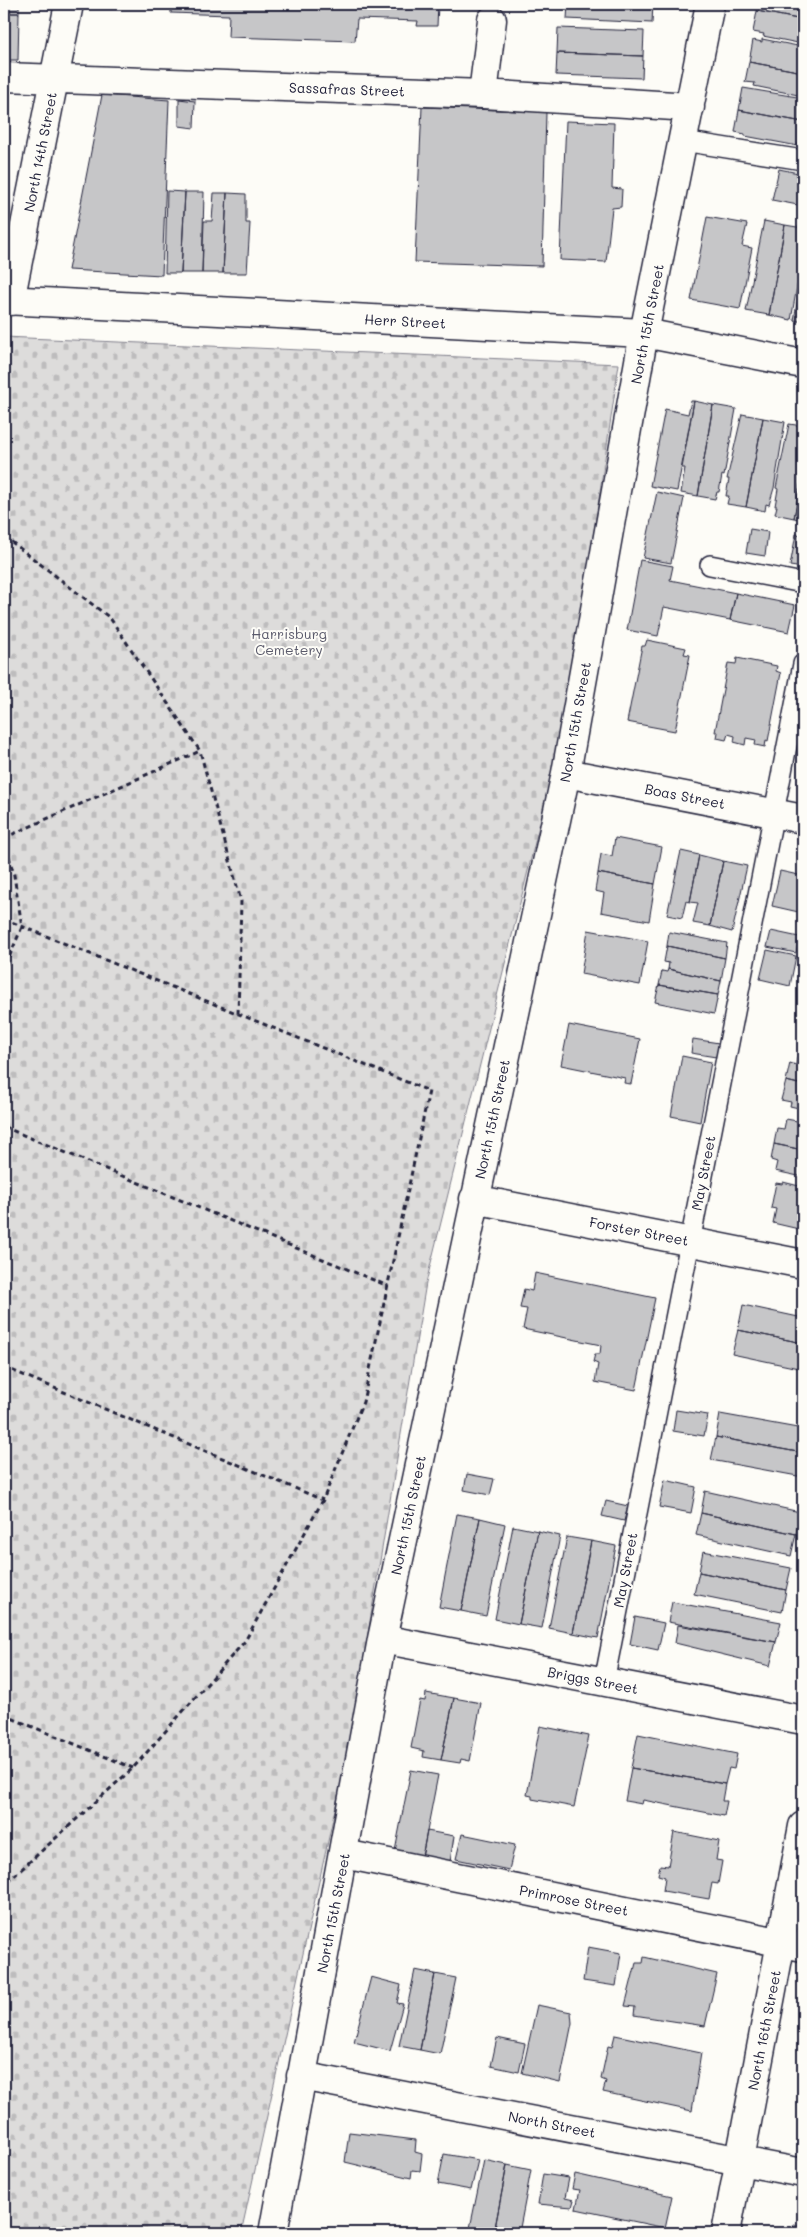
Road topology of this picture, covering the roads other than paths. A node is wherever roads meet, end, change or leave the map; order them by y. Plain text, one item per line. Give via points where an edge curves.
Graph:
1 (69, 4) edge
2 (710, 4) edge
3 (492, 20) dead end
4 (4, 77) edge
5 (54, 78) junction
6 (483, 94) junction
7 (690, 107) junction
8 (683, 141) junction
9 (803, 160) edge
10 (7, 300) edge
11 (644, 333) junction
12 (803, 364) edge
13 (710, 565) dead end
14 (803, 583) edge
15 (803, 664) edge
16 (566, 773) junction
17 (774, 813) junction
18 (803, 819) edge
19 (474, 1199) junction
20 (690, 1242) junction
21 (803, 1264) edge
22 (382, 1639) junction
23 (604, 1682) junction
24 (803, 1720) edge
25 (803, 1826) edge
26 (344, 1854) junction
27 (792, 1944) edge
28 (302, 2076) junction
29 (739, 2161) junction
30 (803, 2173) edge
31 (273, 2233) edge
32 (726, 2233) edge

1 - 5 street, North 14th Street
2 - 7 street, North 15th Street
3 - 6 street
4 - 5 street, Sassafras Street
5 - 6 street, Sassafras Street
5 - 10 street, North 14th Street
6 - 7 street, Sassafras Street
7 - 8 street, North 15th Street
8 - 9 lane
8 - 11 street, North 15th Street
10 - 11 street, Herr Street
11 - 12 street, Herr Street
11 - 16 street, North 15th Street
13 - 14 lane
15 - 17 lane, May Street
16 - 17 street, Boas Street
16 - 19 street, North 15th Street
17 - 18 street, Boas Street
17 - 20 lane, May Street
19 - 20 street, Forster Street
19 - 22 street, North 15th Street
20 - 21 street, Forster Street
20 - 23 lane, May Street
22 - 23 street, Briggs Street
22 - 26 street, North 15th Street
23 - 24 street, Briggs Street
25 - 27 street, North 16th Street
26 - 27 street, Primrose Street
26 - 28 street, North 15th Street
27 - 29 street, North 16th Street
28 - 29 street, North Street
28 - 31 street, North 15th Street
29 - 30 street, North Street
29 - 32 street, North 16th Street

